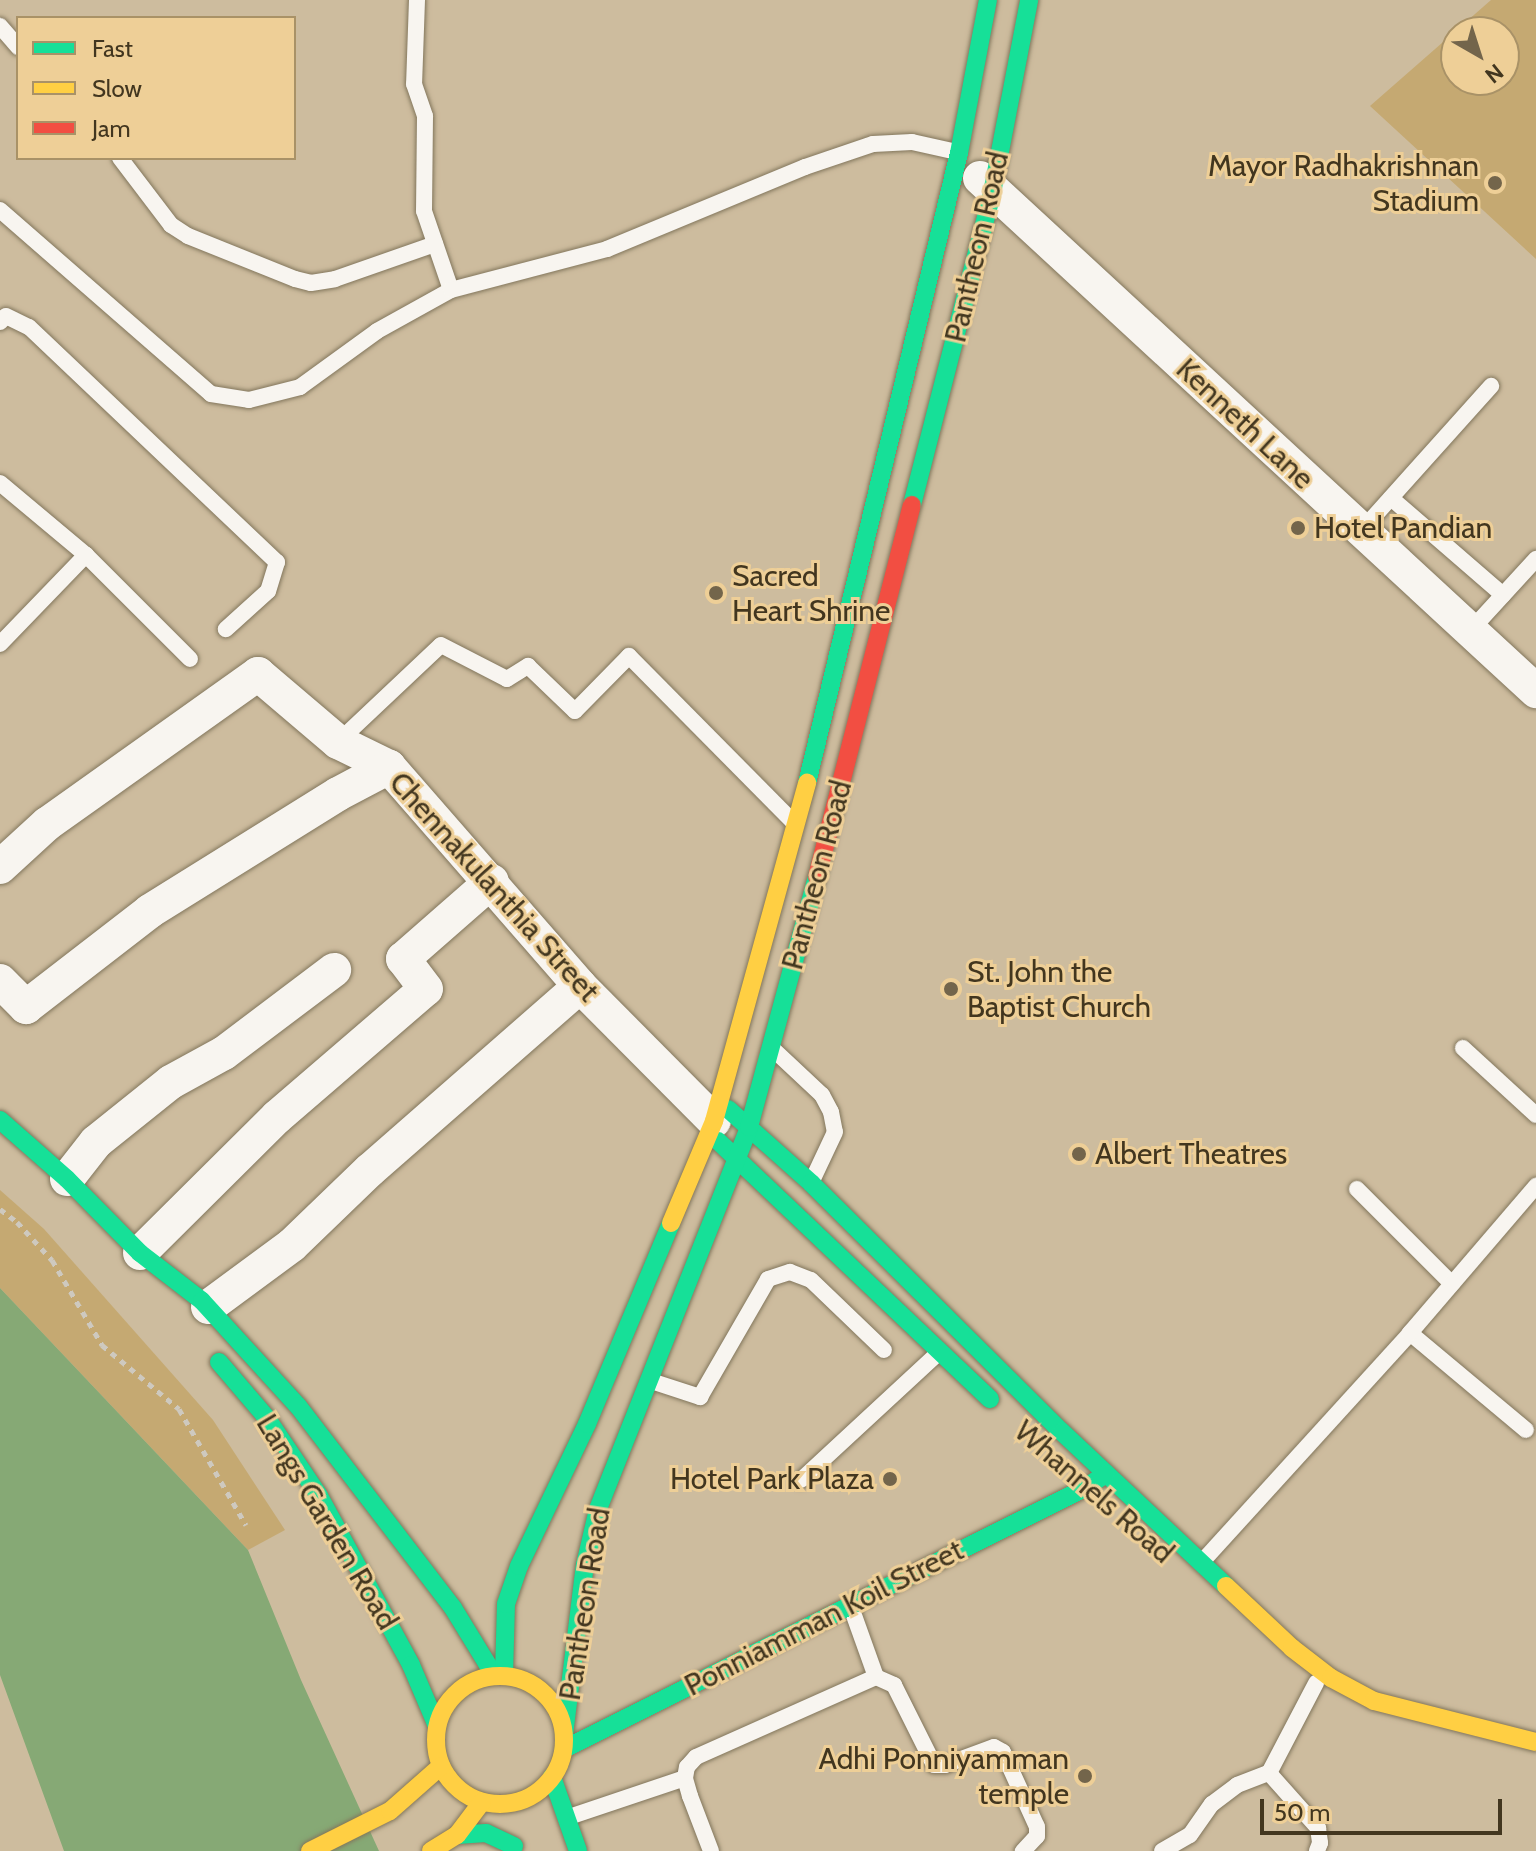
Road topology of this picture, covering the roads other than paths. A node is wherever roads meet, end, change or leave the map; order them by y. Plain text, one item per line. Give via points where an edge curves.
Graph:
1 (417, 0) edge
2 (988, 0) edge
3 (1029, 0) edge
4 (0, 26) edge
5 (16, 45) edge
6 (959, 153) junction
7 (121, 160) edge
8 (992, 193) junction
9 (0, 210) edge
10 (435, 244) junction
11 (451, 290) junction
12 (0, 322) edge
13 (1491, 386) dead end
14 (0, 483) edge
15 (1391, 498) junction
16 (1361, 531) junction
17 (86, 555) junction
18 (1536, 559) edge
19 (1503, 595) junction
20 (226, 629) dead end
21 (1470, 631) junction
22 (0, 644) edge
23 (190, 659) dead end
24 (1536, 691) edge
25 (338, 742) junction
26 (389, 767) junction
27 (797, 826) junction
28 (0, 867) edge
29 (492, 881) junction
30 (334, 970) dead end
31 (0, 981) edge
32 (580, 986) junction
33 (770, 1047) junction
34 (1463, 1048) dead end
35 (1536, 1115) edge
36 (714, 1119) junction
37 (0, 1120) edge
38 (749, 1127) junction
39 (736, 1158) junction
40 (67, 1179) junction
41 (811, 1183) junction
42 (1536, 1186) edge
43 (1357, 1189) dead end
44 (140, 1253) junction
45 (1452, 1284) junction
46 (173, 1302) dead end
47 (208, 1307) junction
48 (1410, 1333) junction
49 (208, 1349) dead end
50 (884, 1350) dead end
51 (940, 1351) junction
52 (649, 1380) junction
53 (1005, 1415) dead end
54 (611, 1420) junction
55 (1526, 1430) dead end
56 (1106, 1474) junction
57 (801, 1480) dead end
58 (1155, 1546) dead end
59 (1200, 1564) junction
60 (517, 1571) junction
61 (487, 1582) dead end
62 (436, 1585) junction
63 (466, 1585) dead end
64 (850, 1604) junction
65 (499, 1675) junction
66 (876, 1677) junction
67 (1316, 1683) junction
68 (437, 1726) junction
69 (564, 1742) junction
70 (1536, 1742) edge
71 (1536, 1756) edge
72 (441, 1766) junction
73 (1269, 1773) junction
74 (552, 1777) junction
75 (685, 1778) junction
76 (486, 1803) junction
77 (565, 1819) junction
78 (457, 1835) junction
79 (515, 1849) edge
80 (310, 1851) edge
81 (431, 1851) edge
82 (578, 1851) edge
83 (711, 1851) edge
84 (1023, 1851) edge
85 (1162, 1851) edge
86 (1317, 1851) edge

1 - 10 lane via 414,84 425,116 424,211
2 - 6 main road, Pantheon Road
3 - 8 main road, Pantheon Road
4 - 5 lane
6 - 8 street, Kenneth Lane
6 - 11 lane via 912,142 873,144 607,249
6 - 27 main road, Pantheon Road
7 - 10 lane via 180,231 295,279 335,279
8 - 16 street, Kenneth Lane
8 - 33 main road, Pantheon Road
9 - 11 lane via 211,394 249,400 300,387 377,331
10 - 11 lane
12 - 20 lane via 6,316 29,327 277,562 268,591
13 - 15 lane
14 - 17 lane
15 - 16 lane
15 - 19 lane
16 - 21 street, Kenneth Lane
17 - 22 lane
17 - 23 lane
18 - 19 lane
19 - 21 lane
21 - 24 street, Kenneth Lane
25 - 26 street, Chennakulanthia Street
25 - 27 lane via 441,645 507,679 528,666 575,711 629,656
25 - 28 street, Chennakulanthia Street via 258,674 47,824
26 - 29 street, Chennakulanthia Street
26 - 31 street via 150,911 26,1007
27 - 36 main road, Pantheon Road
29 - 32 street, Chennakulanthia Street
29 - 44 street via 403,959 426,989 277,1117
30 - 40 street via 224,1053 171,1082 96,1142
32 - 36 street, Chennakulanthia Street
32 - 47 street via 292,1245
33 - 38 main road, Pantheon Road
33 - 41 lane via 822,1095 831,1112 835,1132
34 - 35 lane
36 - 38 main road, Whannels Road
36 - 39 main road, Whannels Road
36 - 54 main road, Pantheon Road
37 - 40 main road, Langs Garden Road
38 - 39 main road, Pantheon Road
38 - 41 main road, Whannels Road
39 - 51 main road, Whannels Road
39 - 52 main road, Pantheon Road
40 - 44 main road, Langs Garden Road
41 - 56 main road, Whannels Road
42 - 45 lane
43 - 45 lane
44 - 46 main road, Langs Garden Road
44 - 47 main road, Langs Garden Road
45 - 48 lane
47 - 62 main road, Langs Garden Road via 298,1406
48 - 55 lane
48 - 59 lane
49 - 68 main road, Langs Garden Road via 293,1453 388,1620
50 - 52 lane via 811,1280 790,1272 768,1279 700,1397
51 - 53 main road, Whannels Road
51 - 57 lane
52 - 54 main road, Pantheon Road
54 - 60 main road, Pantheon Road
54 - 69 main road, Pantheon Road
56 - 59 main road, Whannels Road
56 - 64 main road, Ponniamman Koil Street
58 - 67 main road, Whannels Road
59 - 70 main road, Whannels Road via 1292,1648 1331,1678 1374,1701
60 - 61 main road
60 - 65 main road, Pantheon Road via 506,1604
62 - 63 main road
62 - 65 main road, Langs Garden Road
64 - 66 lane
64 - 69 main road, Ponniamman Koil Street
65 - 68 main road via 474,1680 457,1691
65 - 69 main road via 520,1678 546,1694 562,1720
66 - 75 lane via 696,1757
66 - 84 lane via 894,1685 934,1765 994,1747 1003,1752 1037,1827 1037,1836
67 - 71 main road, Whannels Road via 1381,1714
67 - 73 lane
68 - 72 main road via 435,1747
69 - 74 main road
72 - 76 main road via 457,1789
72 - 80 main road via 380,1817
73 - 85 lane via 1237,1785 1212,1804 1190,1835
73 - 86 lane via 1318,1828
74 - 76 main road via 525,1799
74 - 77 main road
75 - 77 lane
75 - 83 lane
76 - 78 main road
76 - 79 main road
77 - 82 main road
78 - 79 main road via 486,1833
78 - 81 main road

